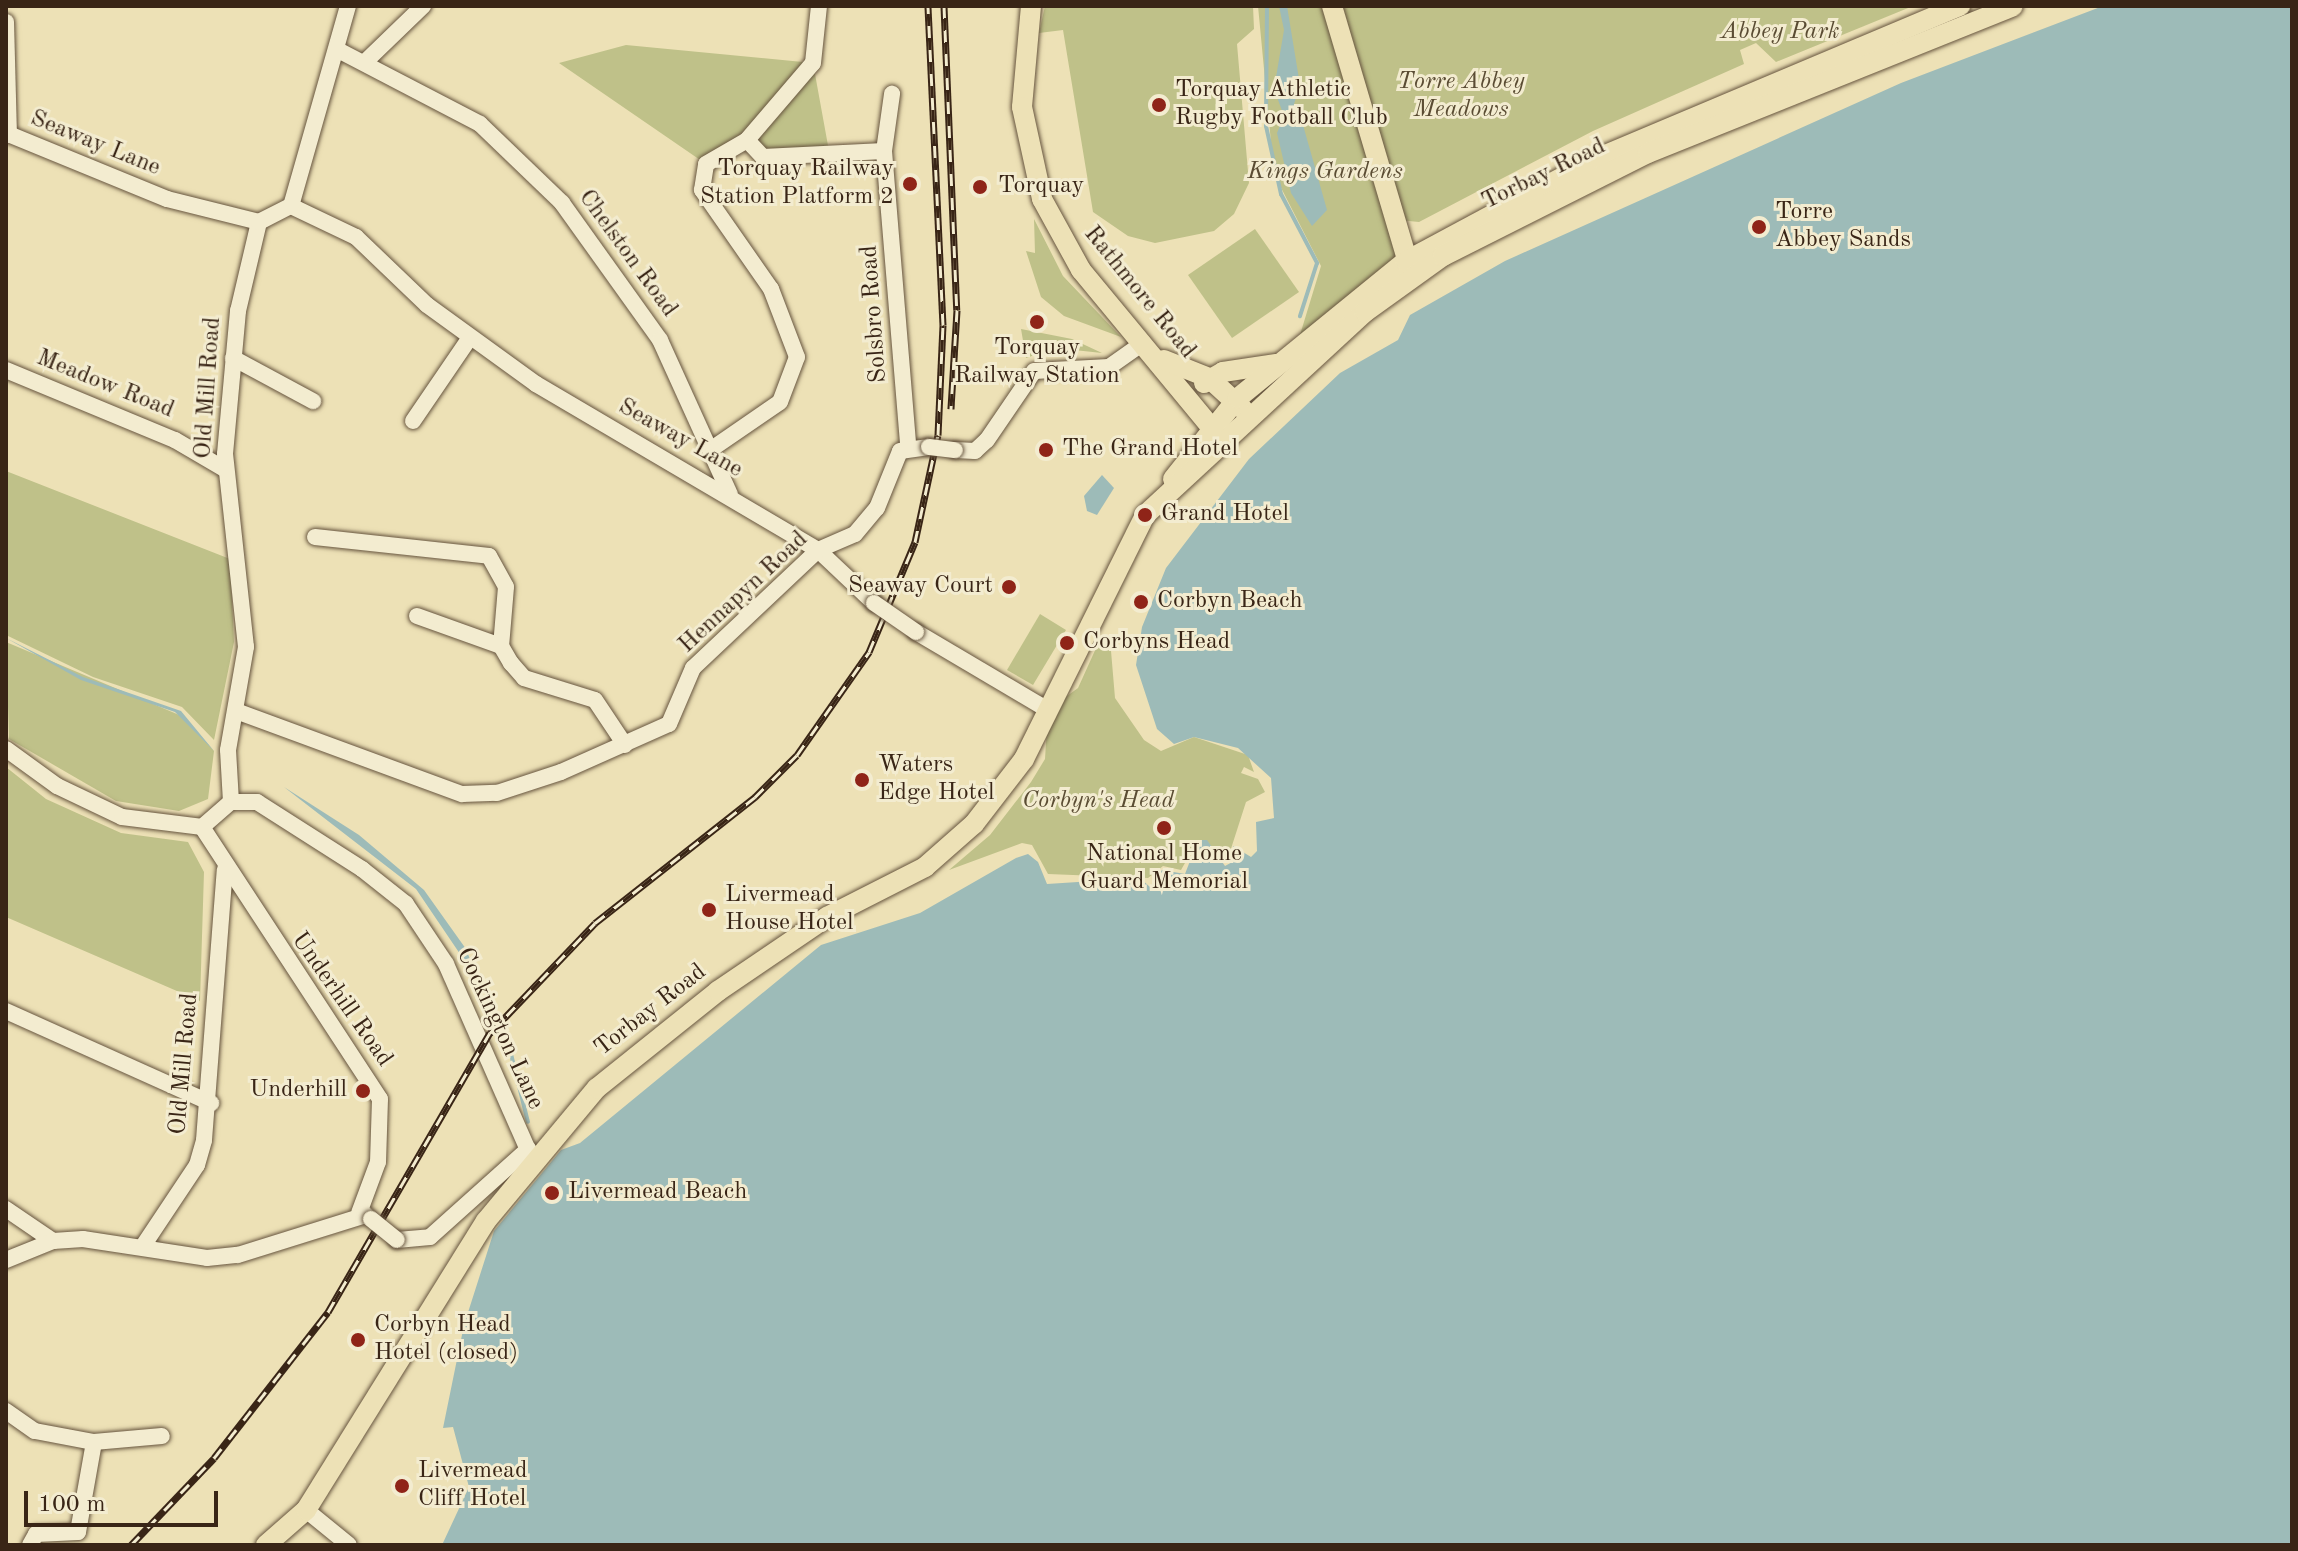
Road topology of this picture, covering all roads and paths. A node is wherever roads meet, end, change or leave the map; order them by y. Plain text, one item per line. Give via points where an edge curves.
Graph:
1 (423, 6) edge
2 (819, 6) edge
3 (1031, 6) edge
4 (1332, 6) edge
5 (1960, 6) edge
6 (2013, 6) edge
7 (346, 8) edge
8 (6, 22) edge
9 (338, 50) junction
10 (365, 62) junction
11 (892, 94) dead end
12 (8, 134) edge
13 (747, 140) junction
14 (884, 151) junction
15 (291, 206) junction
16 (259, 222) junction
17 (1409, 268) junction
18 (469, 339) junction
19 (1145, 345) junction
20 (233, 358) junction
21 (1280, 363) junction
22 (6, 370) edge
23 (1209, 378) junction
24 (1189, 396) junction
25 (1238, 398) junction
26 (313, 401) dead end
27 (1248, 419) junction
28 (413, 421) dead end
29 (1209, 425) junction
30 (908, 446) junction
31 (713, 448) junction
32 (226, 470) junction
33 (730, 494) junction
34 (1162, 496) junction
35 (315, 537) dead end
36 (818, 550) junction
37 (417, 616) dead end
38 (501, 646) junction
39 (1048, 710) junction
40 (236, 711) junction
41 (625, 745) junction
42 (6, 749) edge
43 (231, 802) junction
44 (202, 827) junction
45 (225, 870) junction
46 (6, 1011) edge
47 (211, 1103) junction
48 (530, 1155) junction
49 (6, 1209) edge
50 (365, 1216) junction
51 (53, 1241) junction
52 (143, 1246) junction
53 (6, 1260) edge
54 (6, 1411) edge
55 (162, 1436) dead end
56 (94, 1442) junction
57 (306, 1510) junction
58 (30, 1545) edge
59 (266, 1545) edge
60 (349, 1545) edge

1 - 10 street
2 - 13 street via 813,63
3 - 19 main road, Rathmore Road via 1022,107 1042,199 1081,270
4 - 17 main road
5 - 17 main road, Torbay Road via 1598,158
6 - 17 main road, Torbay Road via 1664,146
7 - 9 street
8 - 12 street
9 - 10 street, Chelston Road
9 - 15 street
10 - 31 street, Chelston Road via 480,124 562,203 636,301
11 - 14 street, Solsbro Road
12 - 16 street, Seaway Lane via 167,199
13 - 14 street via 763,157
13 - 31 street via 706,164 702,190 771,289 797,357 780,402
14 - 30 street, Solsbro Road
15 - 16 street
15 - 18 street, Seaway Lane via 356,237
16 - 20 street, Old Mill Road
17 - 21 main road, Torbay Road
17 - 27 main road, Torbay Road
18 - 28 street
18 - 33 street, Seaway Lane
19 - 23 main road
19 - 24 main road, Rathmore Road
19 - 30 street, bridge via 1109,367 1034,371 975,451
20 - 26 street
20 - 32 street, Old Mill Road
21 - 23 main road
21 - 25 main road, Torbay Road
22 - 32 street, Meadow Road via 175,440
23 - 24 main road
23 - 25 main road
24 - 29 main road, Rathmore Road
25 - 27 main road
25 - 29 main road, Torbay Road
27 - 29 main road
27 - 34 main road, Torbay Road
29 - 34 main road, Torbay Road
30 - 36 street, Hennapyn Road via 877,508 855,534
31 - 33 street, Chelston Road
32 - 40 street, Old Mill Road via 244,600
33 - 36 street, Seaway Lane
34 - 39 main road, Torbay Road via 1131,535
35 - 38 street via 489,556 506,587
36 - 39 street, Seaway Lane, bridge via 874,603
36 - 41 street, Hennapyn Road via 693,668 669,724
37 - 38 street via 450,620
38 - 41 street via 524,678 595,700
39 - 48 main road, Torbay Road via 1008,783 950,847 827,917 689,1011 597,1088
40 - 41 street, Hennapyn Road via 462,794 497,793
40 - 43 street, Old Mill Road via 228,750
42 - 44 street via 57,786 122,817
43 - 44 street
43 - 48 street, Cockington Lane via 267,807 406,904 452,975
44 - 45 street, Underhill Road
45 - 47 street, Old Mill Road
45 - 50 street, Underhill Road via 380,1099 380,1154
46 - 47 street
47 - 52 street, Old Mill Road via 197,1165
48 - 50 street, bridge via 430,1237 397,1240
48 - 57 main road, Torbay Road
49 - 51 street
50 - 52 street via 238,1255 207,1258
51 - 52 street
51 - 53 street
54 - 56 street via 35,1431
55 - 56 street
56 - 58 street via 78,1532 36,1534
57 - 59 main road, Torbay Road
57 - 60 street

